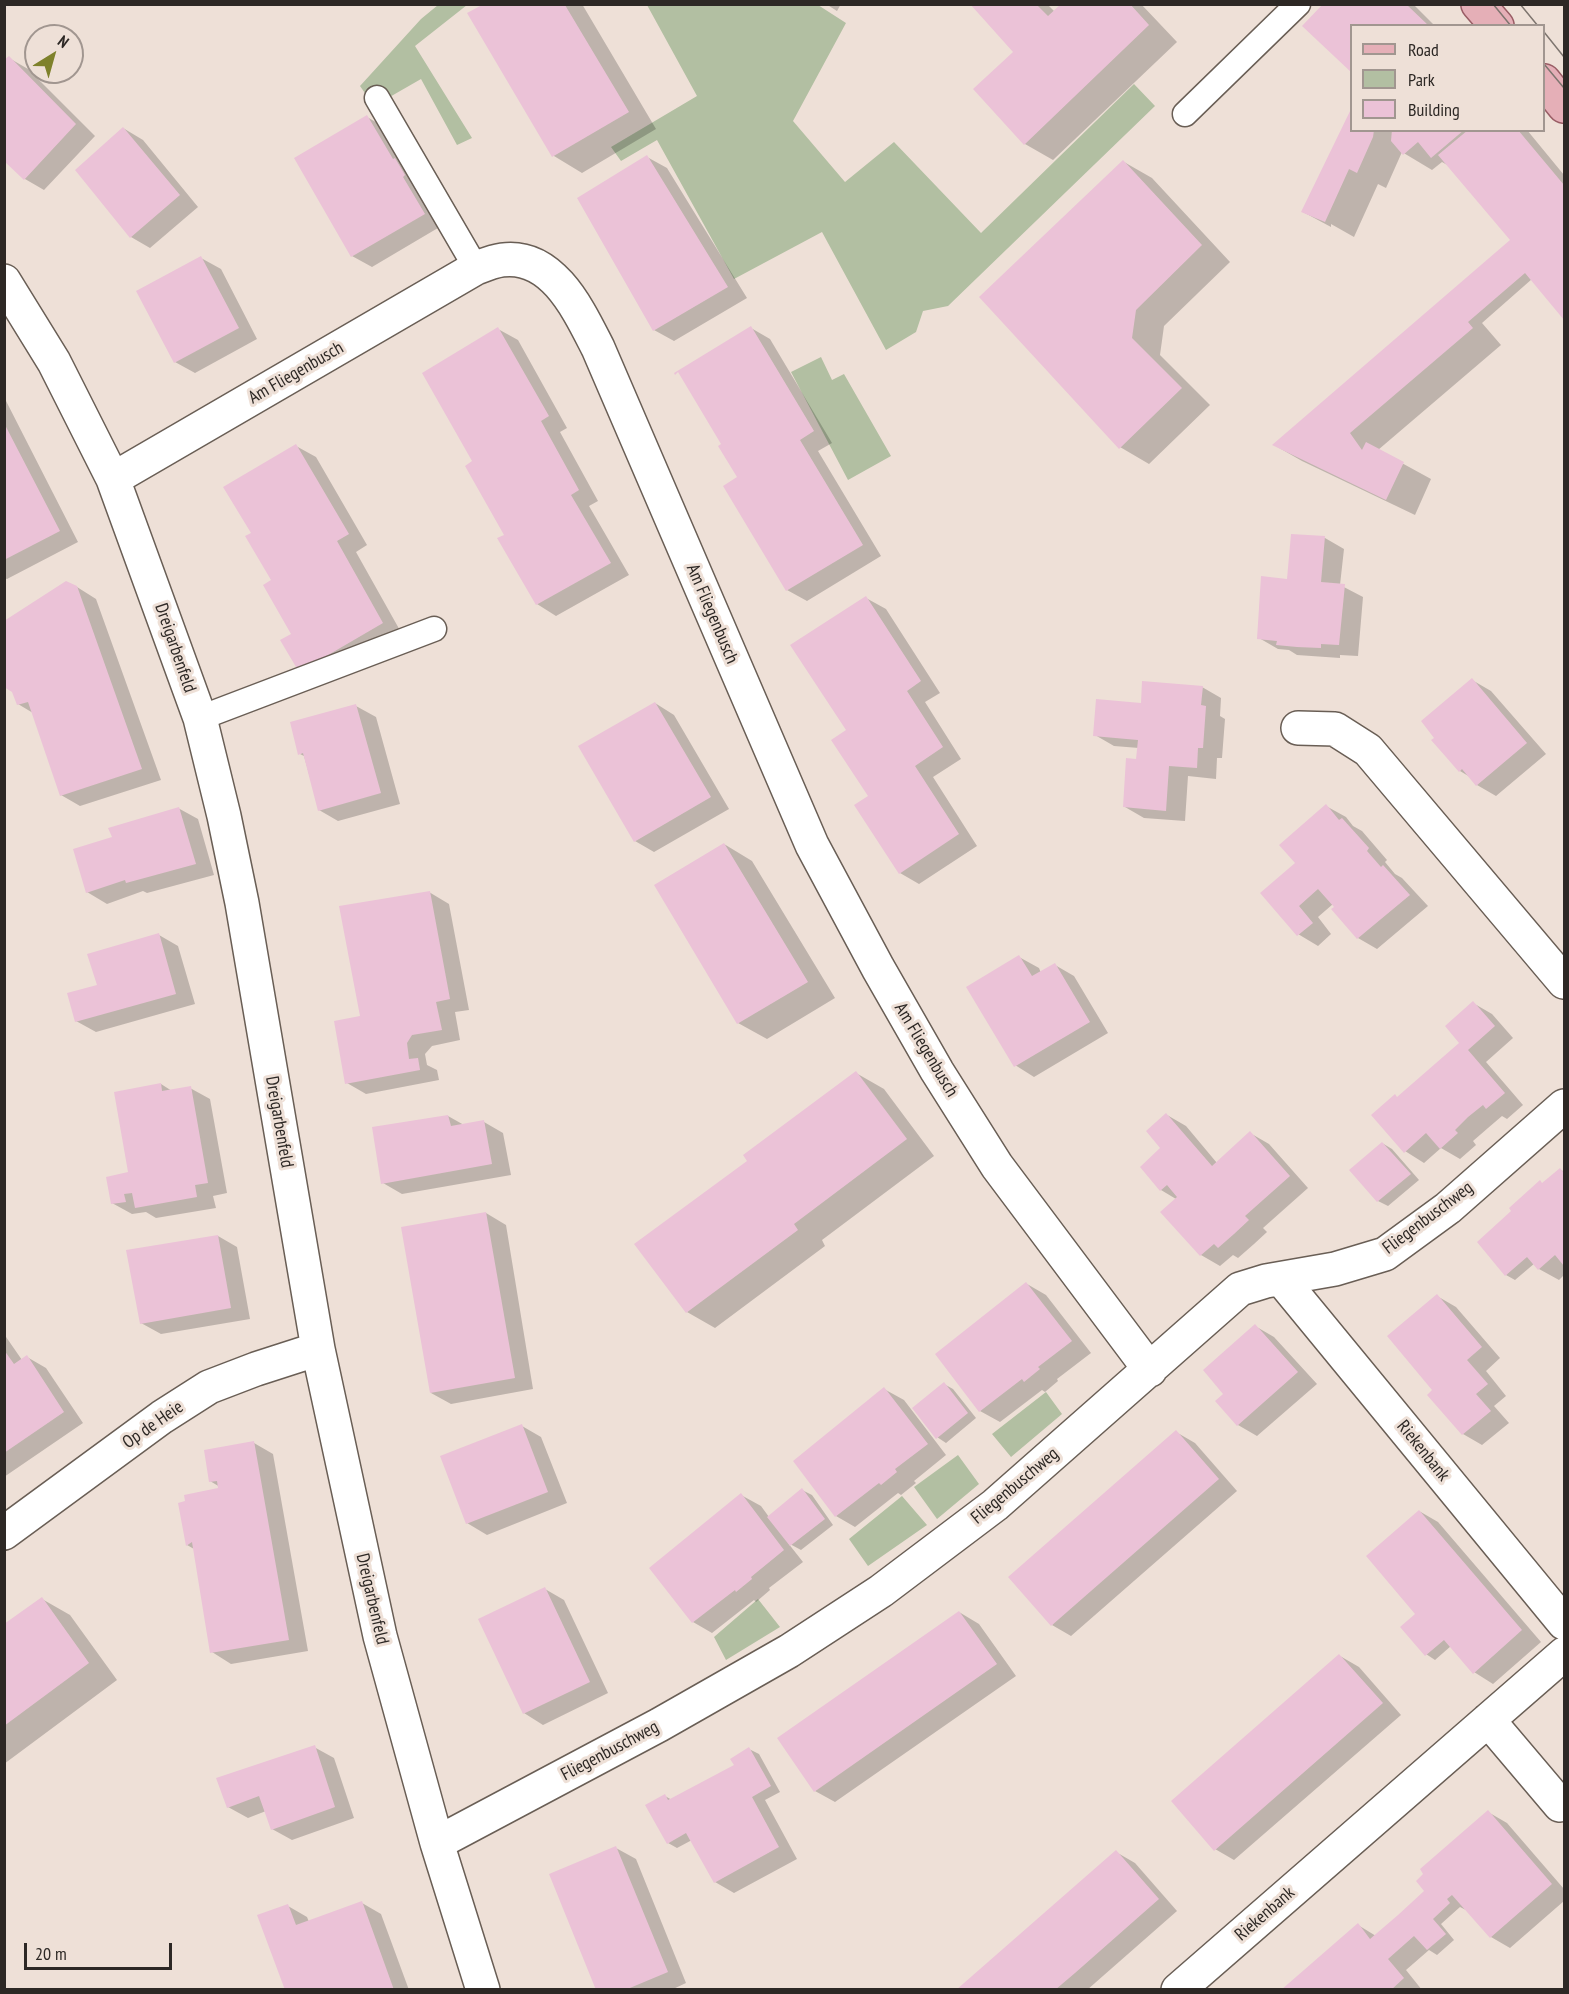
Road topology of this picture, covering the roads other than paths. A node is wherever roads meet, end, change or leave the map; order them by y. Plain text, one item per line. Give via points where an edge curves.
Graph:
1 (1298, 4) edge
2 (1478, 4) edge
3 (1495, 24) edge
4 (1545, 82) edge
5 (377, 98) dead end
6 (1564, 106) edge
7 (1185, 114) dead end
8 (476, 268) junction
9 (4, 281) edge
10 (113, 479) junction
11 (434, 628) dead end
12 (200, 718) junction
13 (1298, 728) dead end
14 (1564, 982) edge
15 (1564, 1106) edge
16 (1282, 1280) junction
17 (318, 1349) junction
18 (1150, 1370) junction
19 (4, 1533) edge
20 (1564, 1623) edge
21 (1564, 1654) edge
22 (1488, 1719) junction
23 (1563, 1806) edge
24 (437, 1843) junction
25 (483, 1989) edge
26 (1178, 1989) edge

1 - 7 lane
2 - 3 main road
4 - 6 main road
5 - 8 lane
8 - 10 street, Am Fliegenbusch
8 - 18 street, Am Fliegenbusch via 503,260 529,262 549,273 573,300 598,348 812,845 878,968 997,1166
9 - 10 street, Dreigarbenfeld via 54,362
10 - 12 street, Dreigarbenfeld
11 - 12 lane
12 - 17 street, Dreigarbenfeld via 242,903
13 - 14 street via 1335,729 1368,750
15 - 16 street, Fliegenbuschweg via 1448,1208 1385,1254
16 - 18 street, Fliegenbuschweg via 1240,1289
16 - 20 street, Riekenbank
17 - 19 street, Op de Heie via 209,1387
17 - 24 street, Dreigarbenfeld via 380,1636
18 - 24 street, Fliegenbuschweg via 994,1505 881,1591 789,1651 659,1725
21 - 22 street, Riekenbank
22 - 23 street
22 - 26 street, Riekenbank
24 - 25 street, Dreigarbenfeld

